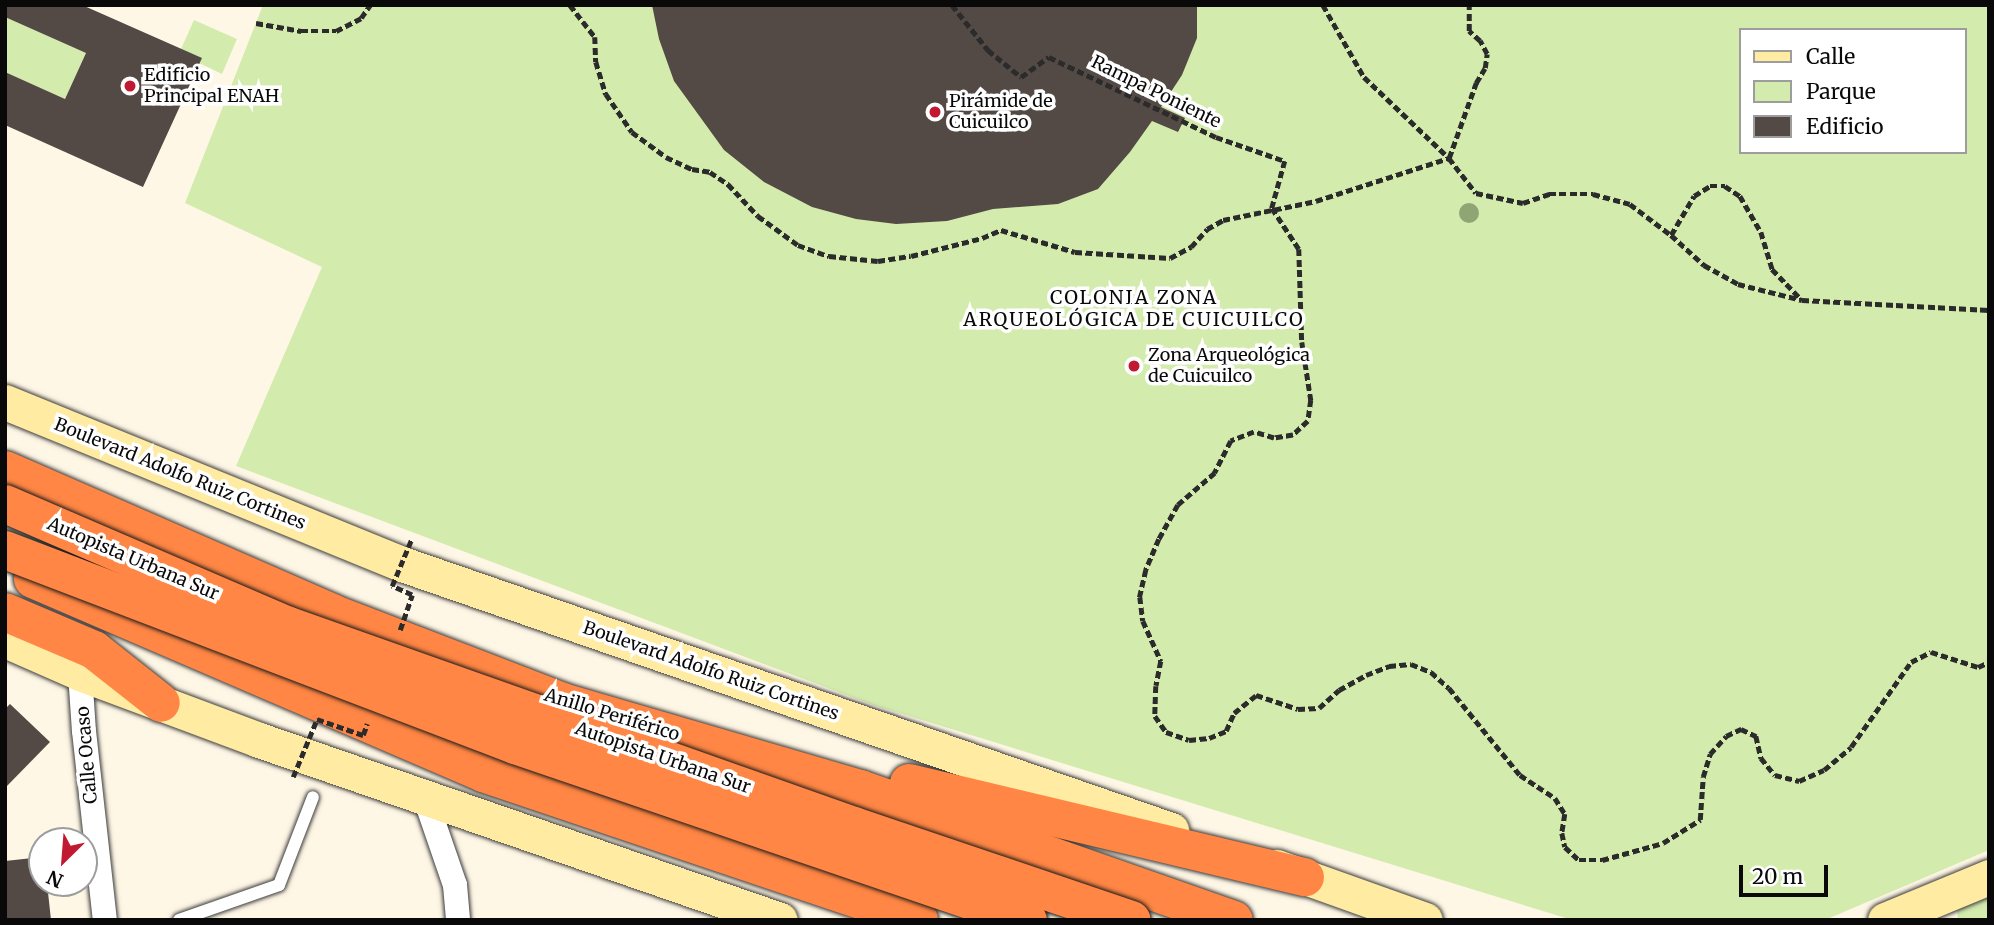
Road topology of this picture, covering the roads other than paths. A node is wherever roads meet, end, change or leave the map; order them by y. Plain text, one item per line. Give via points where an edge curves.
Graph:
1 (5, 402) edge
2 (5, 450) edge
3 (5, 470) edge
4 (5, 504) edge
5 (5, 550) edge
6 (199, 554) junction
7 (5, 567) edge
8 (5, 612) edge
9 (5, 640) edge
10 (80, 673) junction
11 (161, 703) junction
12 (566, 703) junction
13 (313, 797) dead end
14 (425, 798) junction
15 (1305, 877) junction
16 (1989, 877) edge
17 (105, 920) edge
18 (178, 920) edge
19 (458, 920) edge
20 (780, 920) edge
21 (919, 920) edge
22 (1028, 920) edge
23 (1132, 920) edge
24 (1234, 920) edge
25 (1425, 920) edge
26 (1885, 920) edge

1 - 15 main road, Boulevard Adolfo Ruiz Cortines via 402,564
2 - 6 highway
3 - 6 highway, Anillo Periférico
4 - 23 highway, Autopista Urbana Sur, bridge via 286,625
5 - 22 highway, Autopista Urbana Sur, bridge via 514,745
6 - 12 highway, Anillo Periférico via 334,614
7 - 21 highway via 483,773
8 - 11 highway via 94,650
9 - 10 main road
10 - 11 main road
10 - 17 street, Calle Ocaso
11 - 14 main road
12 - 15 highway
12 - 24 highway, Anillo Periférico via 860,789
13 - 18 lane via 279,885
14 - 19 street via 455,886
14 - 20 main road
15 - 25 main road, Boulevard Adolfo Ruiz Cortines
16 - 26 main road

